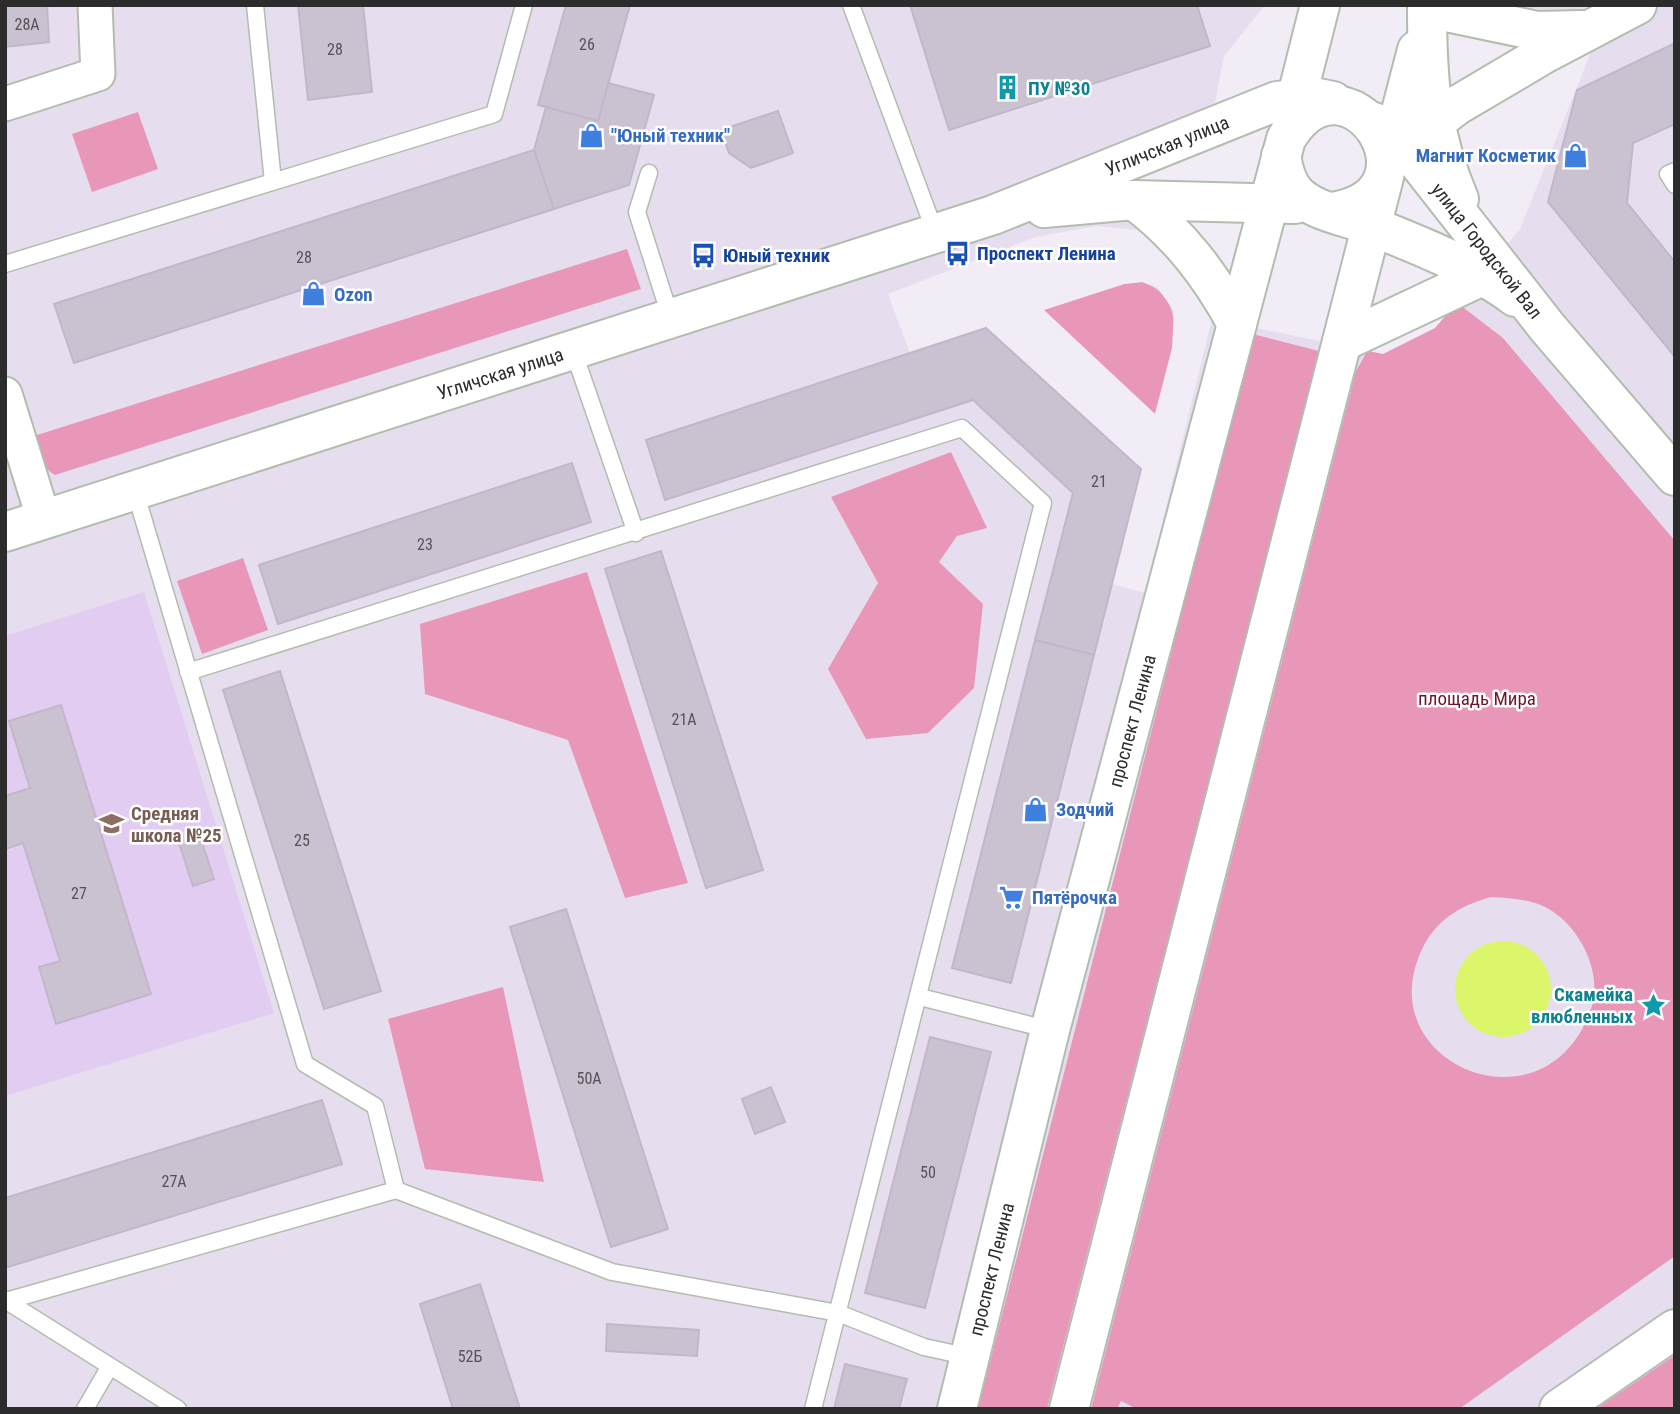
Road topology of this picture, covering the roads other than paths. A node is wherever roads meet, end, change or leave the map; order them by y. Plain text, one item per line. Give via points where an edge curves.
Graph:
1 (95, 5) edge
2 (255, 5) edge
3 (524, 5) edge
4 (851, 5) edge
5 (1320, 5) edge
6 (1637, 5) edge
7 (1428, 7) edge
8 (1587, 30) junction
9 (1297, 97) junction
10 (5, 104) edge
11 (1434, 121) junction
12 (1380, 141) junction
13 (1284, 147) junction
14 (1675, 171) edge
15 (649, 173) dead end
16 (273, 182) junction
17 (1675, 185) edge
18 (1134, 200) junction
19 (1270, 201) junction
20 (1323, 209) junction
21 (993, 215) junction
22 (1371, 226) junction
23 (1472, 230) junction
24 (935, 232) junction
25 (5, 264) edge
26 (1482, 276) junction
27 (671, 319) junction
28 (1237, 324) junction
29 (1547, 327) junction
30 (1342, 342) junction
31 (573, 350) junction
32 (5, 394) edge
33 (1675, 476) edge
34 (135, 491) junction
35 (44, 520) junction
36 (5, 532) edge
37 (636, 533) junction
38 (188, 672) junction
39 (920, 997) junction
40 (1050, 1030) junction
41 (396, 1190) junction
42 (6, 1301) edge
43 (838, 1312) junction
44 (1675, 1329) edge
45 (970, 1357) junction
46 (110, 1366) junction
47 (85, 1409) edge
48 (178, 1409) edge
49 (813, 1409) edge
50 (957, 1409) edge
51 (1069, 1409) edge
52 (1559, 1409) edge

1 - 10 street via 98,74
2 - 16 lane
3 - 16 lane via 494,114
4 - 24 lane
5 - 9 main road, проспект Ленина
6 - 8 main road
7 - 8 main road via 1537,31
7 - 11 main road via 1427,79
7 - 12 main road
8 - 11 main road
9 - 12 main road, Угличская улица via 1317,98
9 - 13 main road, проспект Ленина
9 - 21 main road, Угличская улица via 1245,113
11 - 12 main road
11 - 23 main road via 1448,174
12 - 13 main road via 1318,108 1305,115
12 - 20 main road via 1376,191 1362,203
12 - 22 main road
12 - 23 main road, улица Городской Вал
13 - 19 main road, проспект Ленина
13 - 20 main road via 1289,183 1299,197
14 - 17 lane via 1668,174
15 - 27 lane via 637,212
16 - 25 lane
18 - 19 main road, Угличская улица
18 - 21 main road, Угличская улица
18 - 28 main road via 1161,220 1199,261
19 - 20 main road, Угличская улица
19 - 28 main road, проспект Ленина
20 - 22 main road, улица Городской Вал
21 - 24 main road, Угличская улица
22 - 26 main road, улица Городской Вал
22 - 30 main road
23 - 29 main road, улица Городской Вал
24 - 27 main road, Угличская улица
26 - 29 main road, улица Городской Вал via 1506,290
26 - 30 main road
27 - 31 main road, Угличская улица
28 - 40 main road, проспект Ленина
29 - 33 main road, улица Городской Вал
30 - 51 main road
31 - 34 main road, Угличская улица
31 - 37 lane
32 - 35 street
34 - 35 main road, Угличская улица
34 - 38 lane
35 - 36 main road, Угличская улица
37 - 38 lane
37 - 39 lane via 962,428 1043,503
38 - 41 lane via 305,1064 375,1106
39 - 40 lane
39 - 43 lane
40 - 45 main road, проспект Ленина
41 - 42 lane
41 - 43 lane via 612,1272
42 - 46 lane
43 - 45 lane via 923,1347
43 - 49 lane
44 - 52 main road
45 - 50 main road, проспект Ленина
46 - 47 lane
46 - 48 lane

